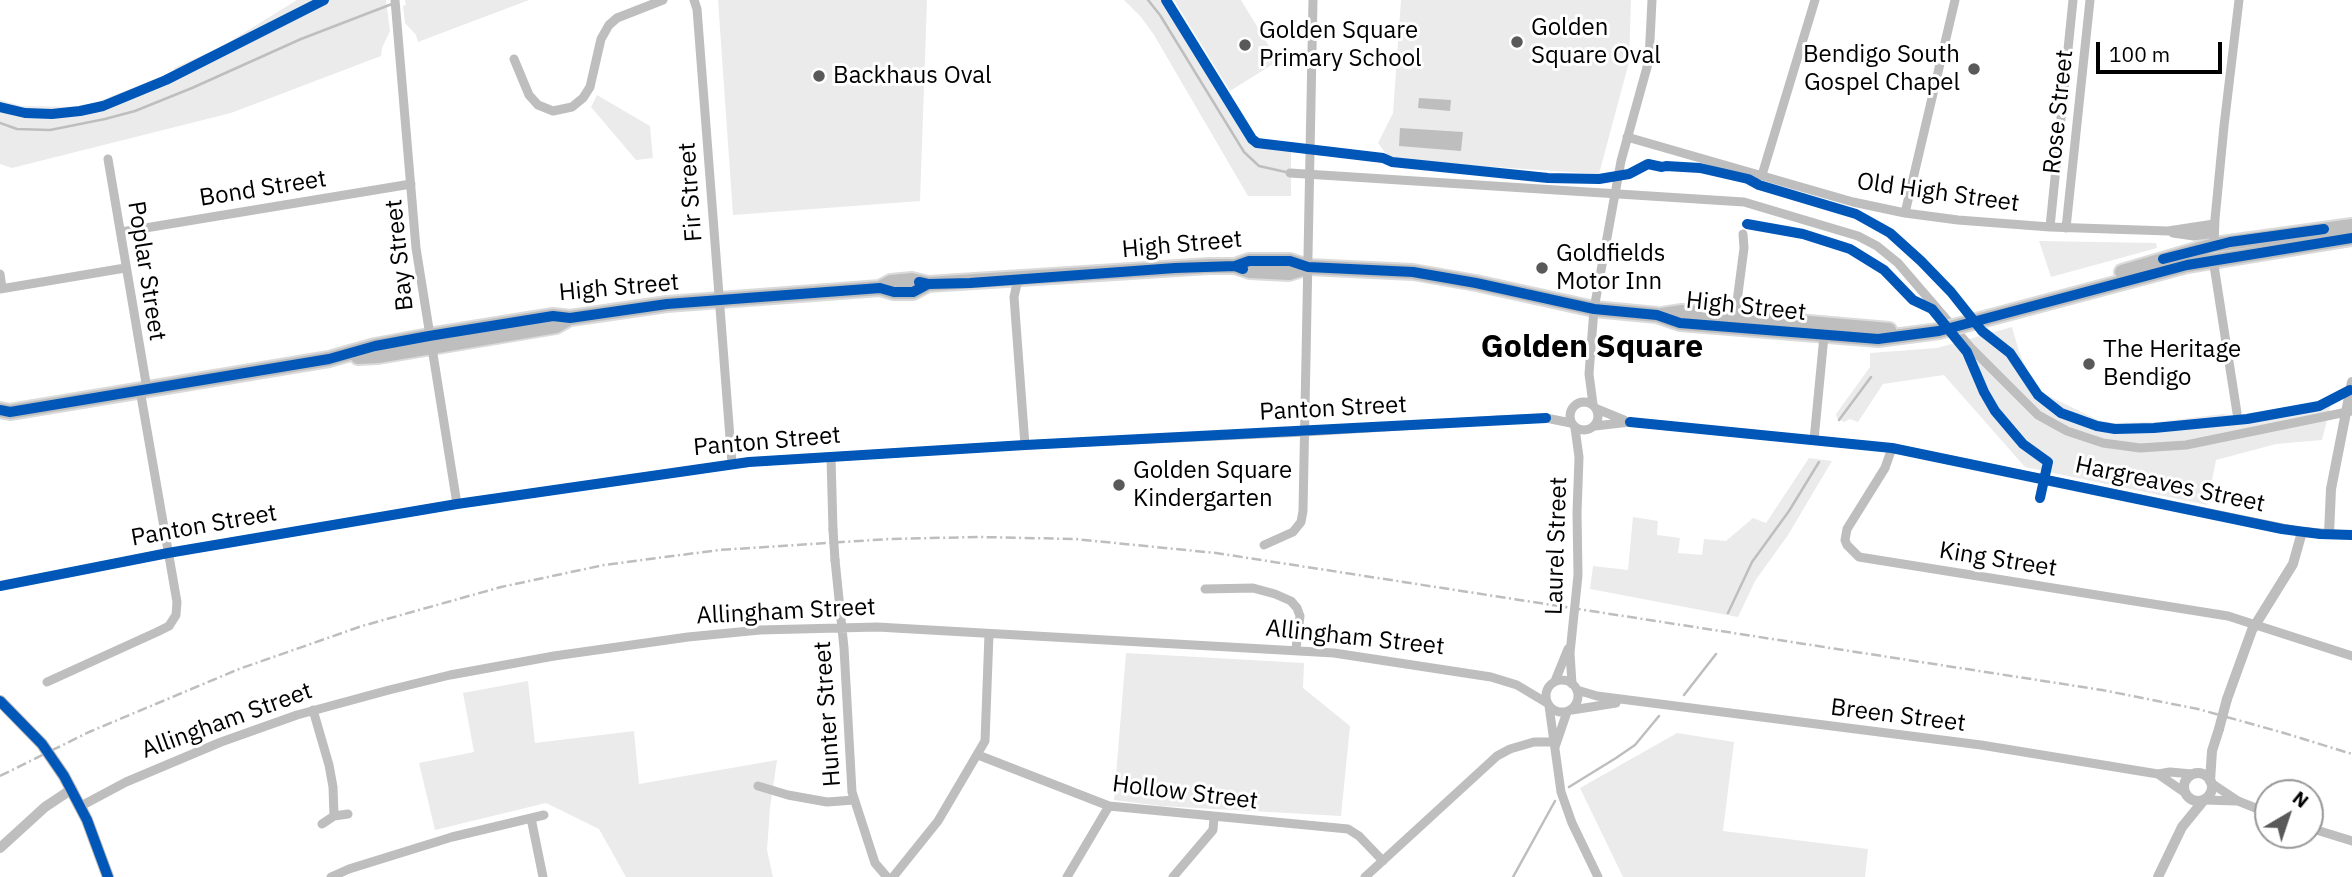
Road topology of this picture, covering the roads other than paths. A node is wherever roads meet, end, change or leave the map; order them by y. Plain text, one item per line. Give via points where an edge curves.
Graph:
1 (663, 0) edge
2 (694, 0) edge
3 (1313, 0) edge
4 (1652, 0) edge
5 (1815, 0) edge
6 (1955, 0) edge
7 (2073, 0) edge
8 (2090, 0) edge
9 (2239, 0) edge
10 (396, 5) edge
11 (514, 60) dead end
12 (1627, 136) junction
13 (108, 159) dead end
14 (1762, 175) junction
15 (411, 184) junction
16 (1905, 213) junction
17 (2352, 226) edge
18 (2050, 227) junction
19 (2066, 228) junction
20 (121, 232) junction
21 (2168, 232) junction
22 (1743, 234) dead end
23 (2178, 234) junction
24 (2352, 238) edge
25 (2214, 240) junction
26 (2178, 255) junction
27 (1308, 267) junction
28 (125, 268) junction
29 (0, 274) edge
30 (1017, 279) junction
31 (1, 288) edge
32 (720, 300) junction
33 (1594, 309) junction
34 (1657, 315) junction
35 (1735, 317) junction
36 (1963, 321) junction
37 (1825, 331) junction
38 (430, 342) junction
39 (1589, 374) junction
40 (2352, 382) edge
41 (143, 390) junction
42 (1576, 405) junction
43 (1595, 407) junction
44 (2237, 413) dead end
45 (3, 414) edge
46 (1546, 418) junction
47 (1630, 422) junction
48 (1573, 425) junction
49 (1592, 428) junction
50 (1304, 432) junction
51 (1814, 440) junction
52 (2345, 441) edge
53 (1025, 444) junction
54 (1892, 448) junction
55 (831, 457) junction
56 (1579, 457) junction
57 (732, 464) junction
58 (457, 504) junction
59 (2302, 533) junction
60 (2329, 534) junction
61 (2352, 534) edge
62 (1264, 545) dead end
63 (168, 553) junction
64 (0, 586) edge
65 (1205, 589) dead end
66 (2256, 624) junction
67 (842, 628) junction
68 (989, 634) junction
69 (1572, 637) junction
70 (1296, 649) junction
71 (2352, 656) edge
72 (47, 682) dead end
73 (1552, 684) junction
74 (1517, 685) junction
75 (1575, 687) junction
76 (0, 701) edge
77 (1632, 701) junction
78 (1548, 705) junction
79 (313, 710) junction
80 (1569, 711) junction
81 (1555, 744) junction
82 (2212, 751) junction
83 (978, 755) junction
84 (2158, 774) junction
85 (2192, 774) junction
86 (2211, 782) junction
87 (758, 786) dead end
88 (72, 789) junction
89 (2184, 793) junction
90 (853, 800) junction
91 (2205, 800) junction
92 (2238, 801) junction
93 (1109, 806) junction
94 (81, 807) junction
95 (2254, 807) edge
96 (348, 814) dead end
97 (544, 815) dead end
98 (334, 816) junction
99 (1214, 817) junction
100 (531, 818) junction
101 (322, 824) dead end
102 (2182, 827) junction
103 (2324, 832) edge
104 (2352, 841) edge
105 (0, 848) edge
106 (1382, 861) junction
107 (108, 877) edge
108 (331, 877) edge
109 (543, 877) edge
110 (887, 877) edge
111 (894, 877) edge
112 (1068, 877) edge
113 (1173, 877) edge
114 (1365, 877) edge
115 (1598, 877) edge
116 (2158, 877) edge

1 - 11 street via 609,24 590,86 572,107 553,111 538,105 528,95
2 - 32 street, Fir Street
3 - 27 street
4 - 12 street via 1648,67
5 - 14 street
6 - 16 street
7 - 18 street, Rose Street
8 - 19 street, Rose Street
9 - 25 street
10 - 15 street, Bay Street
12 - 14 street, Old High Street
12 - 33 street
13 - 20 street, Poplar Street
14 - 16 street, Old High Street
15 - 20 street, Bond Street
15 - 38 street, Bay Street
16 - 18 street, Old High Street
17 - 25 highway, High Street
18 - 19 street, Old High Street
19 - 21 street, Old High Street
20 - 28 street, Poplar Street
21 - 23 street, Old High Street
21 - 25 street, Old High Street
22 - 35 street
23 - 25 street, Old High Street
23 - 26 street via 2182,243
24 - 25 highway, High Street
25 - 26 highway, High Street
25 - 36 highway, High Street via 2129,279
25 - 44 street
26 - 36 highway, High Street
27 - 30 highway, High Street via 1289,273 1234,266
27 - 33 highway, High Street via 1430,274
27 - 50 street
28 - 31 street
28 - 41 street, Poplar Street
29 - 31 street
30 - 32 highway, High Street via 928,285 912,280 880,288
30 - 53 street via 1014,297
32 - 38 highway, High Street via 570,318 553,316
32 - 57 street, Fir Street
33 - 34 highway, High Street
33 - 39 street
34 - 35 highway, High Street via 1682,312
34 - 37 highway, High Street via 1680,323
35 - 37 highway, High Street
36 - 37 highway, High Street via 1936,328
37 - 51 street
38 - 41 highway, High Street via 375,346 328,359
38 - 58 street, Bay Street
39 - 42 street
39 - 43 street
40 - 52 street
41 - 45 highway, High Street
41 - 63 street, Poplar Street
42 - 43 street
42 - 46 street, Panton Street
42 - 48 street via 1570,415
43 - 47 street
43 - 49 street via 1599,418
46 - 48 street, Panton Street
46 - 50 street, Panton Street
47 - 49 street
47 - 51 street
48 - 49 street via 1580,430
48 - 56 street, Laurel Street
49 - 56 street, Laurel Street
50 - 53 street, Panton Street
50 - 62 street via 1301,522 1288,535
51 - 54 street, Hargreaves Street
52 - 60 street via 2331,489
53 - 55 street, Panton Street
54 - 59 street, Hargreaves Street
54 - 66 street, King Street via 1885,468 1847,529 1845,540 1858,557 2219,614
55 - 57 street, Panton Street
55 - 67 street, Hunter Street, bridge
56 - 69 street, Laurel Street via 1578,575
57 - 58 street, Panton Street
58 - 63 street, Panton Street
59 - 60 street, Hargreaves Street
59 - 66 street via 2294,564
60 - 61 street, Hargreaves Street
63 - 64 street, Panton Street
63 - 72 street, Poplar Street via 177,608 169,626
65 - 70 street via 1253,588 1291,601 1300,617
66 - 71 street, King Street
66 - 82 street, bridge
67 - 68 street, Allingham Street
67 - 79 street, Allingham Street via 726,632 554,656 450,675
67 - 90 street, Hunter Street
68 - 70 street, Allingham Street
68 - 83 street via 986,737
69 - 73 street, Laurel Street
69 - 75 street, Laurel Street
70 - 74 street, Allingham Street via 1455,670
73 - 74 street, Allingham Street
73 - 75 street via 1564,680
73 - 78 street via 1546,692
74 - 78 street, Allingham Street
75 - 77 street, Breen Street via 1588,695
75 - 80 street via 1578,701
76 - 88 main road via 42,744
77 - 80 street, Breen Street
77 - 84 street, Breen Street via 1981,745
78 - 80 street via 1557,712
78 - 81 street
79 - 94 street, Allingham Street via 125,782
79 - 98 street via 329,765
80 - 81 street
81 - 106 street via 1534,742 1503,751
81 - 115 street via 1564,802
82 - 85 street
82 - 86 street
83 - 93 street, Hollow Street
83 - 111 street via 937,821
84 - 85 street, Breen Street
84 - 89 street, Breen Street
85 - 86 street
85 - 89 street
86 - 91 street
86 - 92 street
87 - 90 street via 827,802
88 - 94 main road
88 - 105 street
89 - 91 street via 2195,802
89 - 102 street
90 - 110 street, Hunter Street via 875,863
91 - 92 street
91 - 102 street
92 - 95 street
93 - 99 street, Hollow Street
93 - 112 street
94 - 107 main road
96 - 98 street
97 - 100 street
98 - 101 street
99 - 106 street, Hollow Street via 1348,829
99 - 113 street via 1213,830
100 - 108 street via 452,837
100 - 109 street
102 - 116 street
103 - 104 street
106 - 114 street

